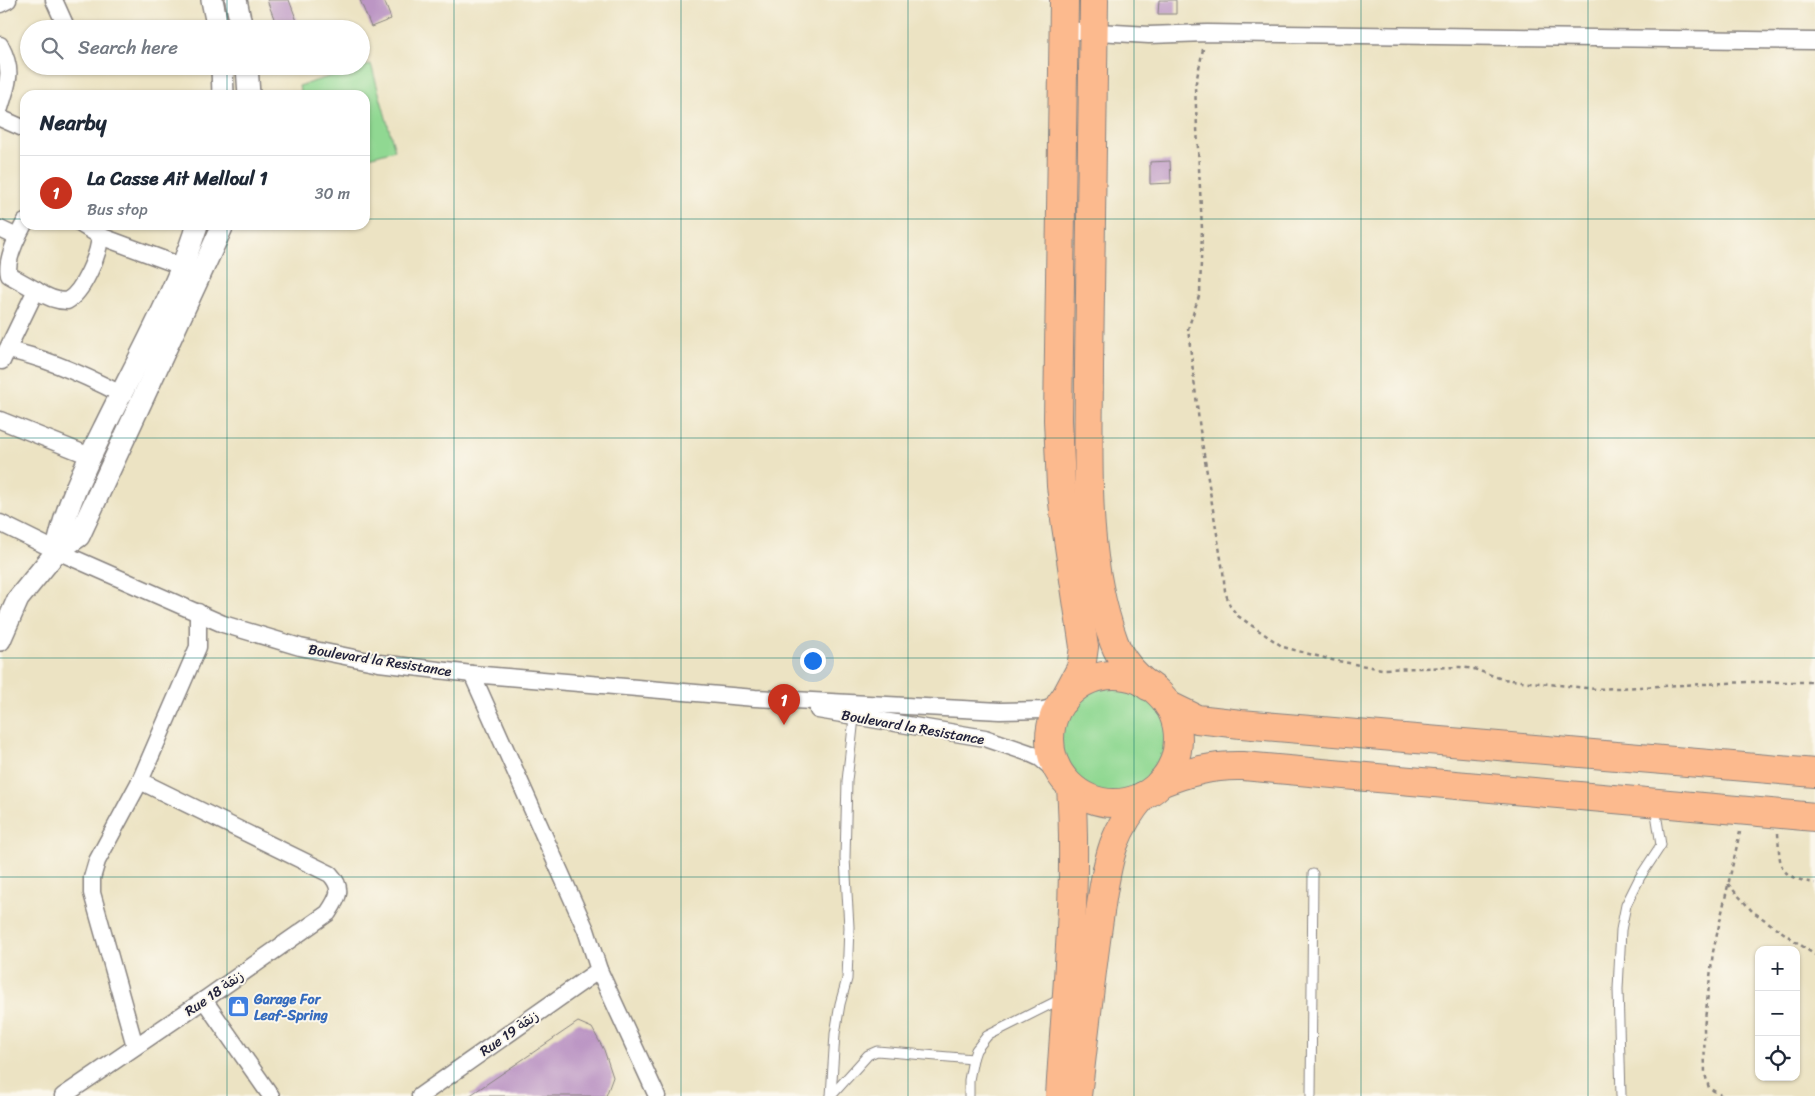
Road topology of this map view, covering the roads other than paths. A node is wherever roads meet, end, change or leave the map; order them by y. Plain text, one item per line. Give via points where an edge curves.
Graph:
1 (8, 0) edge
2 (54, 0) edge
3 (212, 0) edge
4 (236, 0) edge
5 (1064, 0) edge
6 (1094, 0) edge
7 (0, 4) edge
8 (63, 20) edge
9 (216, 20) edge
10 (240, 20) edge
11 (1064, 30) junction
12 (1093, 30) junction
13 (1815, 41) edge
14 (0, 45) edge
15 (222, 75) edge
16 (247, 75) edge
17 (223, 90) edge
18 (248, 90) edge
19 (0, 108) edge
20 (0, 118) edge
21 (20, 128) edge
22 (0, 229) edge
23 (20, 229) edge
24 (21, 230) edge
25 (90, 230) edge
26 (195, 230) edge
27 (221, 230) edge
28 (100, 236) junction
29 (181, 266) junction
30 (36, 290) junction
31 (2, 360) edge
32 (122, 394) junction
33 (0, 420) edge
34 (90, 456) junction
35 (0, 523) edge
36 (57, 551) junction
37 (198, 612) junction
38 (223, 624) junction
39 (0, 640) edge
40 (198, 646) junction
41 (472, 674) junction
42 (1148, 686) junction
43 (754, 698) junction
44 (1062, 703) junction
45 (1168, 705) junction
46 (854, 718) junction
47 (1815, 773) edge
48 (140, 781) junction
49 (1067, 782) junction
50 (1152, 789) junction
51 (1655, 803) junction
52 (1815, 816) edge
53 (1313, 874) dead end
54 (599, 970) junction
55 (1066, 997) junction
56 (204, 1000) junction
57 (135, 1046) junction
58 (973, 1059) junction
59 (650, 1093) edge
60 (63, 1096) edge
61 (270, 1096) edge
62 (420, 1096) edge
63 (831, 1096) edge
64 (969, 1096) edge
65 (1060, 1096) edge
66 (1077, 1096) edge
67 (1311, 1096) edge
68 (1621, 1096) edge

1 - 7 street
2 - 8 street
3 - 9 street
4 - 10 street
5 - 11 highway
6 - 12 highway
11 - 12 street
11 - 44 highway via 1058,420 1065,519 1084,646 1081,668
12 - 13 street via 1149,35 1207,33
12 - 42 highway via 1089,436 1092,544 1097,580 1114,643 1129,669
14 - 19 street via 9,70
15 - 17 street
16 - 18 street
20 - 21 street
22 - 23 street
24 - 30 street via 8,272
25 - 28 street
26 - 29 street
27 - 36 street via 79,536
28 - 29 street
28 - 30 street via 96,256 80,289 71,299 48,298
29 - 32 street
30 - 31 street
31 - 32 street via 21,352
32 - 34 street
33 - 34 street
34 - 36 street via 61,529
35 - 36 street, Boulevard la Resistance
36 - 37 street, Boulevard la Resistance
36 - 39 street via 18,599
37 - 38 street, Boulevard la Resistance
37 - 40 street
38 - 40 street
38 - 41 street, Boulevard la Resistance via 300,647 379,663
40 - 48 street
41 - 43 street, Boulevard la Resistance
41 - 54 street via 586,930
42 - 44 highway via 1122,676 1103,677 1086,682
42 - 45 highway
43 - 44 street, Boulevard la Resistance via 1000,711 1044,710
43 - 46 street, Boulevard la Resistance
44 - 49 highway via 1053,721 1050,746 1054,763
45 - 47 highway via 1197,718 1241,724
45 - 50 highway via 1176,724 1178,741 1166,776
46 - 49 street, Boulevard la Resistance via 985,738 1010,745 1040,758
46 - 63 lane via 847,781 847,978 835,1034
48 - 56 street, Rue 18 زنقة via 330,874 337,882 336,902 328,912
48 - 57 street via 97,862 92,878 92,893
49 - 50 highway via 1086,796 1110,803 1127,802
49 - 55 highway via 1074,834
50 - 51 highway via 1201,769 1243,766
50 - 66 highway via 1127,816 1113,846 1106,874
51 - 52 highway
51 - 68 lane via 1661,845 1626,905 1621,930 1618,989
53 - 67 lane
54 - 59 street
54 - 62 street, Rue 19 زنقة
55 - 58 lane via 987,1036
55 - 65 highway
56 - 57 street, Rue 18 زنقة
56 - 61 street
57 - 60 street, Rue 18 زنقة
58 - 63 lane via 877,1051 868,1056
58 - 64 lane

